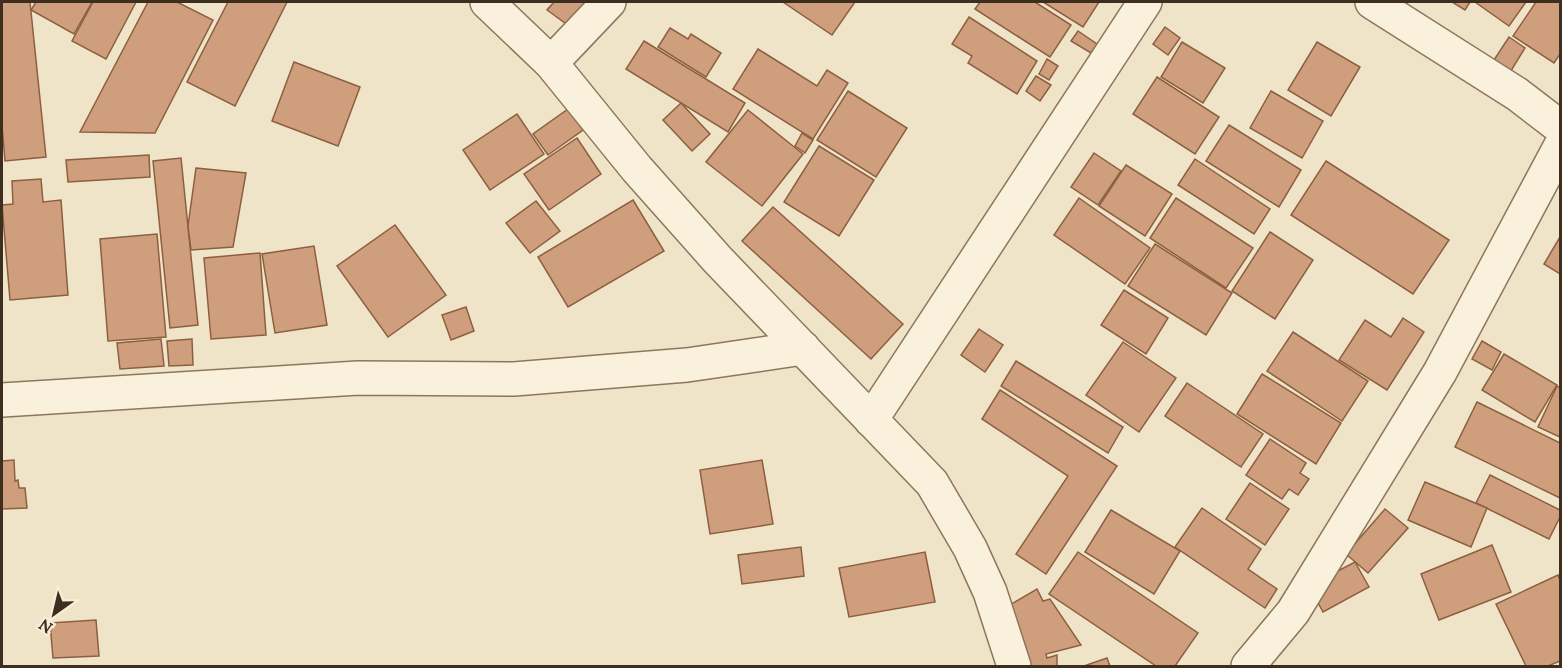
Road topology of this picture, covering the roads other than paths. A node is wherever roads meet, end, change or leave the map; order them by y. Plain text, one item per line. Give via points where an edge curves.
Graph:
1 (487, 2) edge
2 (609, 2) edge
3 (1145, 2) edge
4 (1372, 2) edge
5 (551, 63) junction
6 (1560, 127) edge
7 (1560, 147) edge
8 (803, 348) junction
9 (2, 400) edge
10 (871, 420) junction
11 (1014, 666) edge
12 (1252, 666) edge

1 - 5 street
2 - 5 street
3 - 10 street
4 - 6 street via 1516,94
5 - 8 street via 695,235
7 - 12 street via 1440,372 1293,612
8 - 9 street via 687,365 514,379 358,378
8 - 10 street
10 - 11 street via 932,483 970,548 990,592

